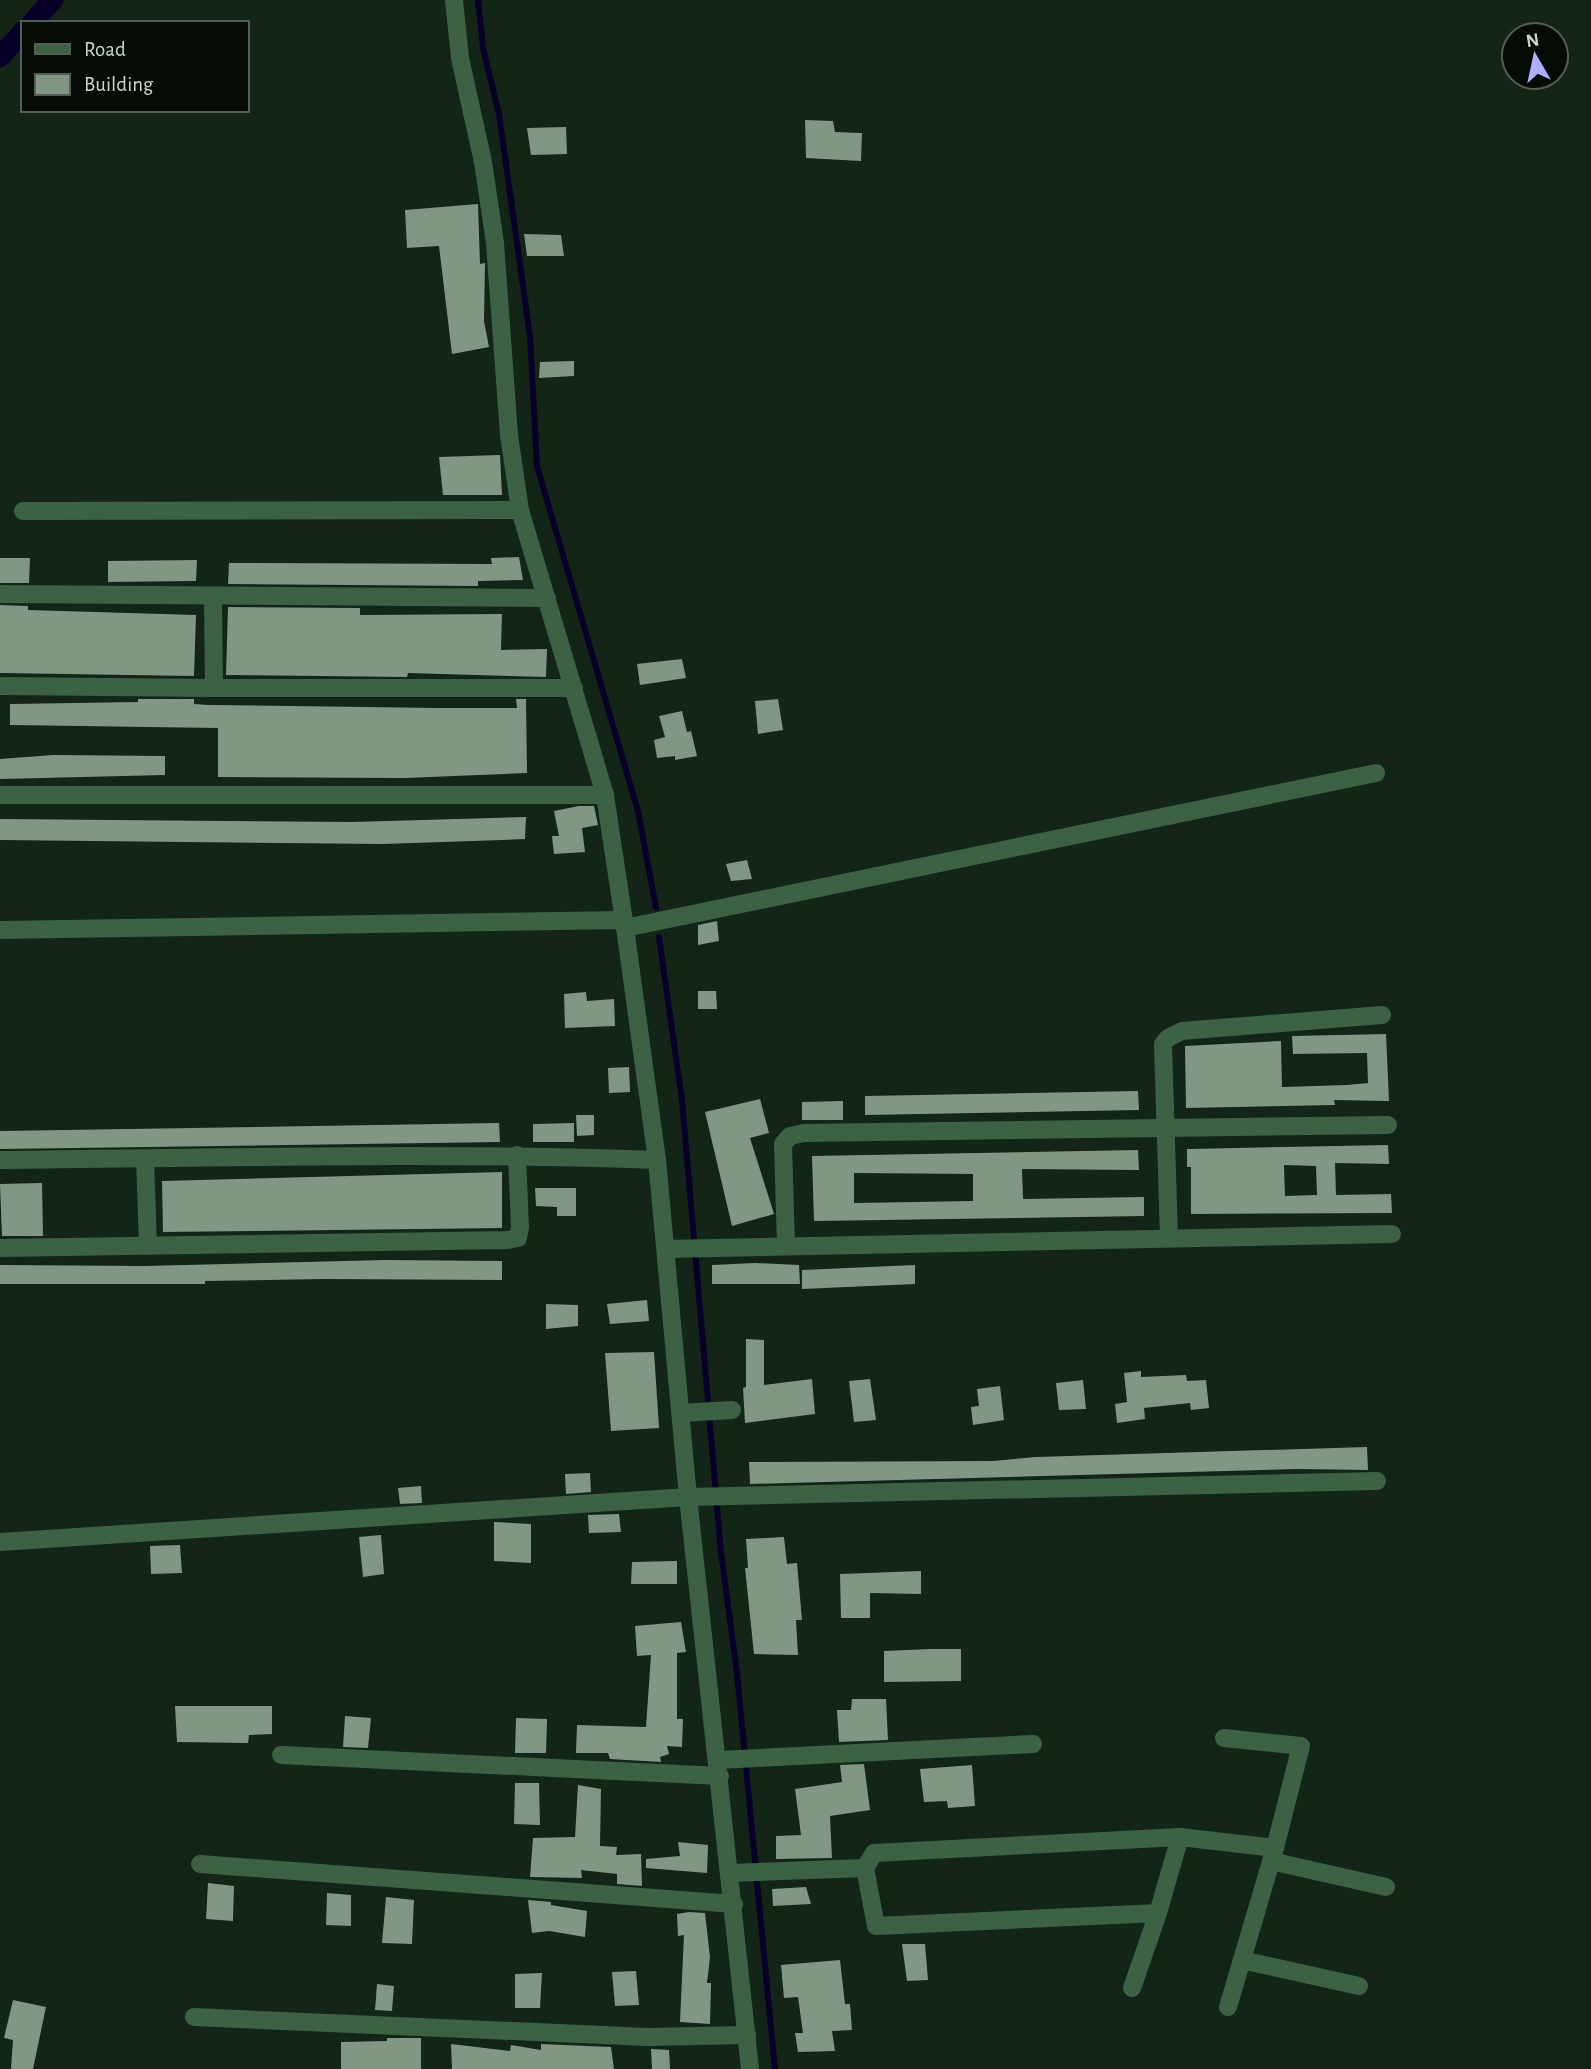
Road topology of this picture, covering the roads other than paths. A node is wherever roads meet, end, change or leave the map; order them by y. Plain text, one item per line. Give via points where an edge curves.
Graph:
1 (454, 0) edge
2 (520, 510) junction
3 (23, 511) dead end
4 (0, 594) edge
5 (213, 597) junction
6 (547, 598) junction
7 (0, 686) edge
8 (214, 688) junction
9 (574, 688) junction
10 (1376, 773) dead end
11 (0, 795) edge
12 (606, 795) junction
13 (624, 924) junction
14 (0, 930) edge
15 (1382, 1015) dead end
16 (1388, 1125) dead end
17 (1165, 1130) junction
18 (517, 1155) junction
19 (145, 1159) junction
20 (0, 1160) edge
21 (657, 1160) junction
22 (1392, 1234) dead end
23 (1169, 1237) junction
24 (148, 1246) junction
25 (786, 1246) junction
26 (0, 1248) edge
27 (672, 1249) junction
28 (727, 1410) dead end
29 (688, 1413) junction
30 (1377, 1481) dead end
31 (694, 1497) junction
32 (0, 1542) edge
33 (1224, 1738) dead end
34 (1033, 1744) dead end
35 (281, 1755) dead end
36 (723, 1765) junction
37 (1180, 1837) junction
38 (1273, 1854) junction
39 (200, 1864) dead end
40 (865, 1868) junction
41 (737, 1872) junction
42 (1386, 1887) dead end
43 (734, 1904) junction
44 (1158, 1913) junction
45 (1242, 1960) junction
46 (1359, 1986) dead end
47 (1132, 1989) dead end
48 (1228, 2007) dead end
49 (194, 2017) dead end
50 (747, 2035) junction
51 (750, 2069) edge

1 - 2 street via 460,58 495,243 509,435
2 - 3 street
2 - 6 street
4 - 5 street
5 - 6 street
5 - 8 street
6 - 9 street
7 - 8 street
8 - 9 street
9 - 12 street
10 - 13 street
11 - 12 street
12 - 13 street
13 - 14 street
13 - 21 street
15 - 17 street via 1182,1031 1167,1038 1163,1044
16 - 17 street
17 - 23 street
17 - 25 street via 790,1136 783,1144
18 - 19 street
18 - 21 street
18 - 24 street via 518,1238
19 - 20 street
19 - 24 street
21 - 27 street
22 - 23 street
23 - 25 street
24 - 26 street
25 - 27 street
27 - 29 street
28 - 29 street
29 - 31 street
30 - 31 street
31 - 32 street
31 - 36 street
33 - 38 street via 1301,1746
34 - 36 street via 759,1757
35 - 36 street
36 - 41 street
37 - 38 street
37 - 40 street via 874,1853
37 - 44 street
38 - 42 street
38 - 45 street
39 - 43 street
40 - 41 street
40 - 44 street via 876,1926
41 - 43 street
43 - 50 street
44 - 47 street
45 - 46 street
45 - 48 street
49 - 50 street via 647,2037
50 - 51 street

